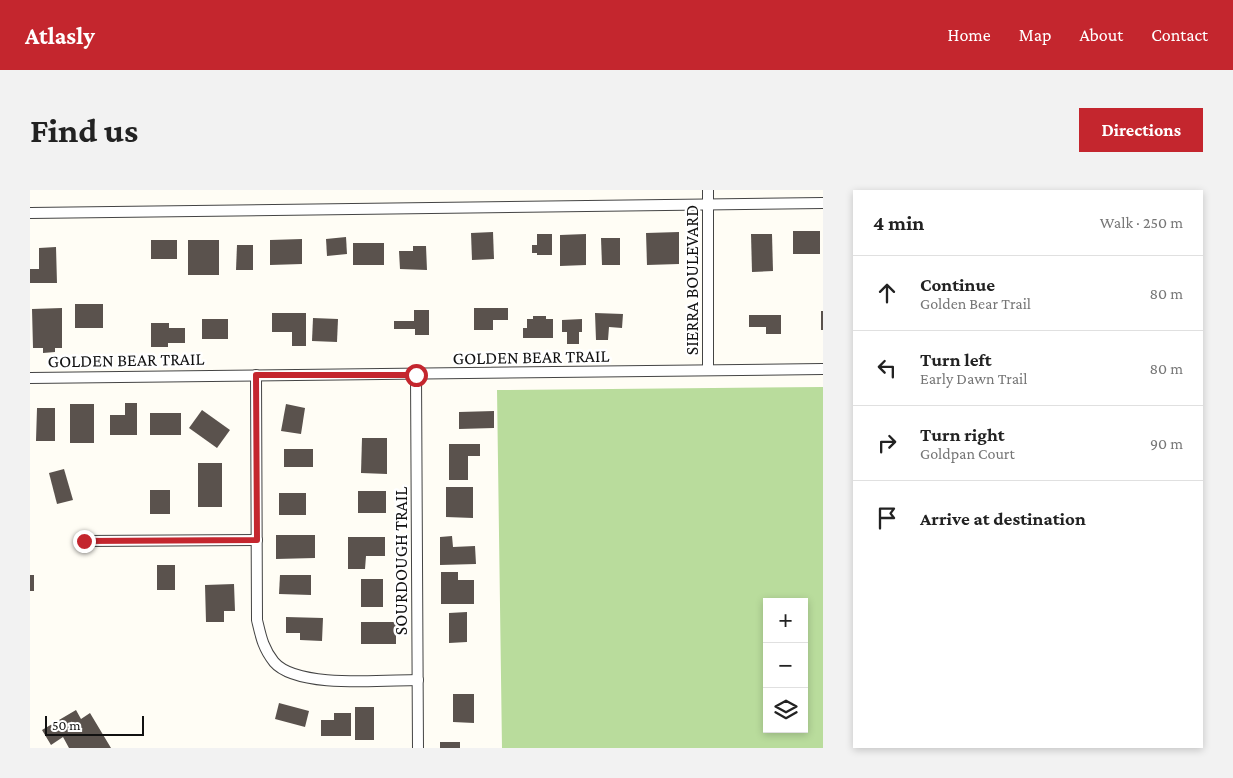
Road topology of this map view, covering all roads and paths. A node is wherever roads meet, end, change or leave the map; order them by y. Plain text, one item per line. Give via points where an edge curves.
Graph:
1 (708, 190) edge
2 (823, 203) edge
3 (708, 204) junction
4 (30, 213) edge
5 (823, 369) edge
6 (708, 370) junction
7 (256, 375) junction
8 (416, 375) junction
9 (30, 378) edge
10 (257, 540) junction
11 (84, 541) dead end
12 (418, 680) junction
13 (418, 748) edge

1 - 3 street, SIERRA BOULEVARD
2 - 3 street
3 - 4 street
3 - 6 street, SIERRA BOULEVARD
5 - 6 street, GOLDEN BEAR TRAIL
6 - 8 street, GOLDEN BEAR TRAIL
7 - 8 street, GOLDEN BEAR TRAIL
7 - 9 street, GOLDEN BEAR TRAIL
7 - 10 street
8 - 12 street, SOURDOUGH TRAIL
10 - 11 street
10 - 12 street via 257,620 262,644 276,664 296,676 318,680
12 - 13 street, SOURDOUGH TRAIL

